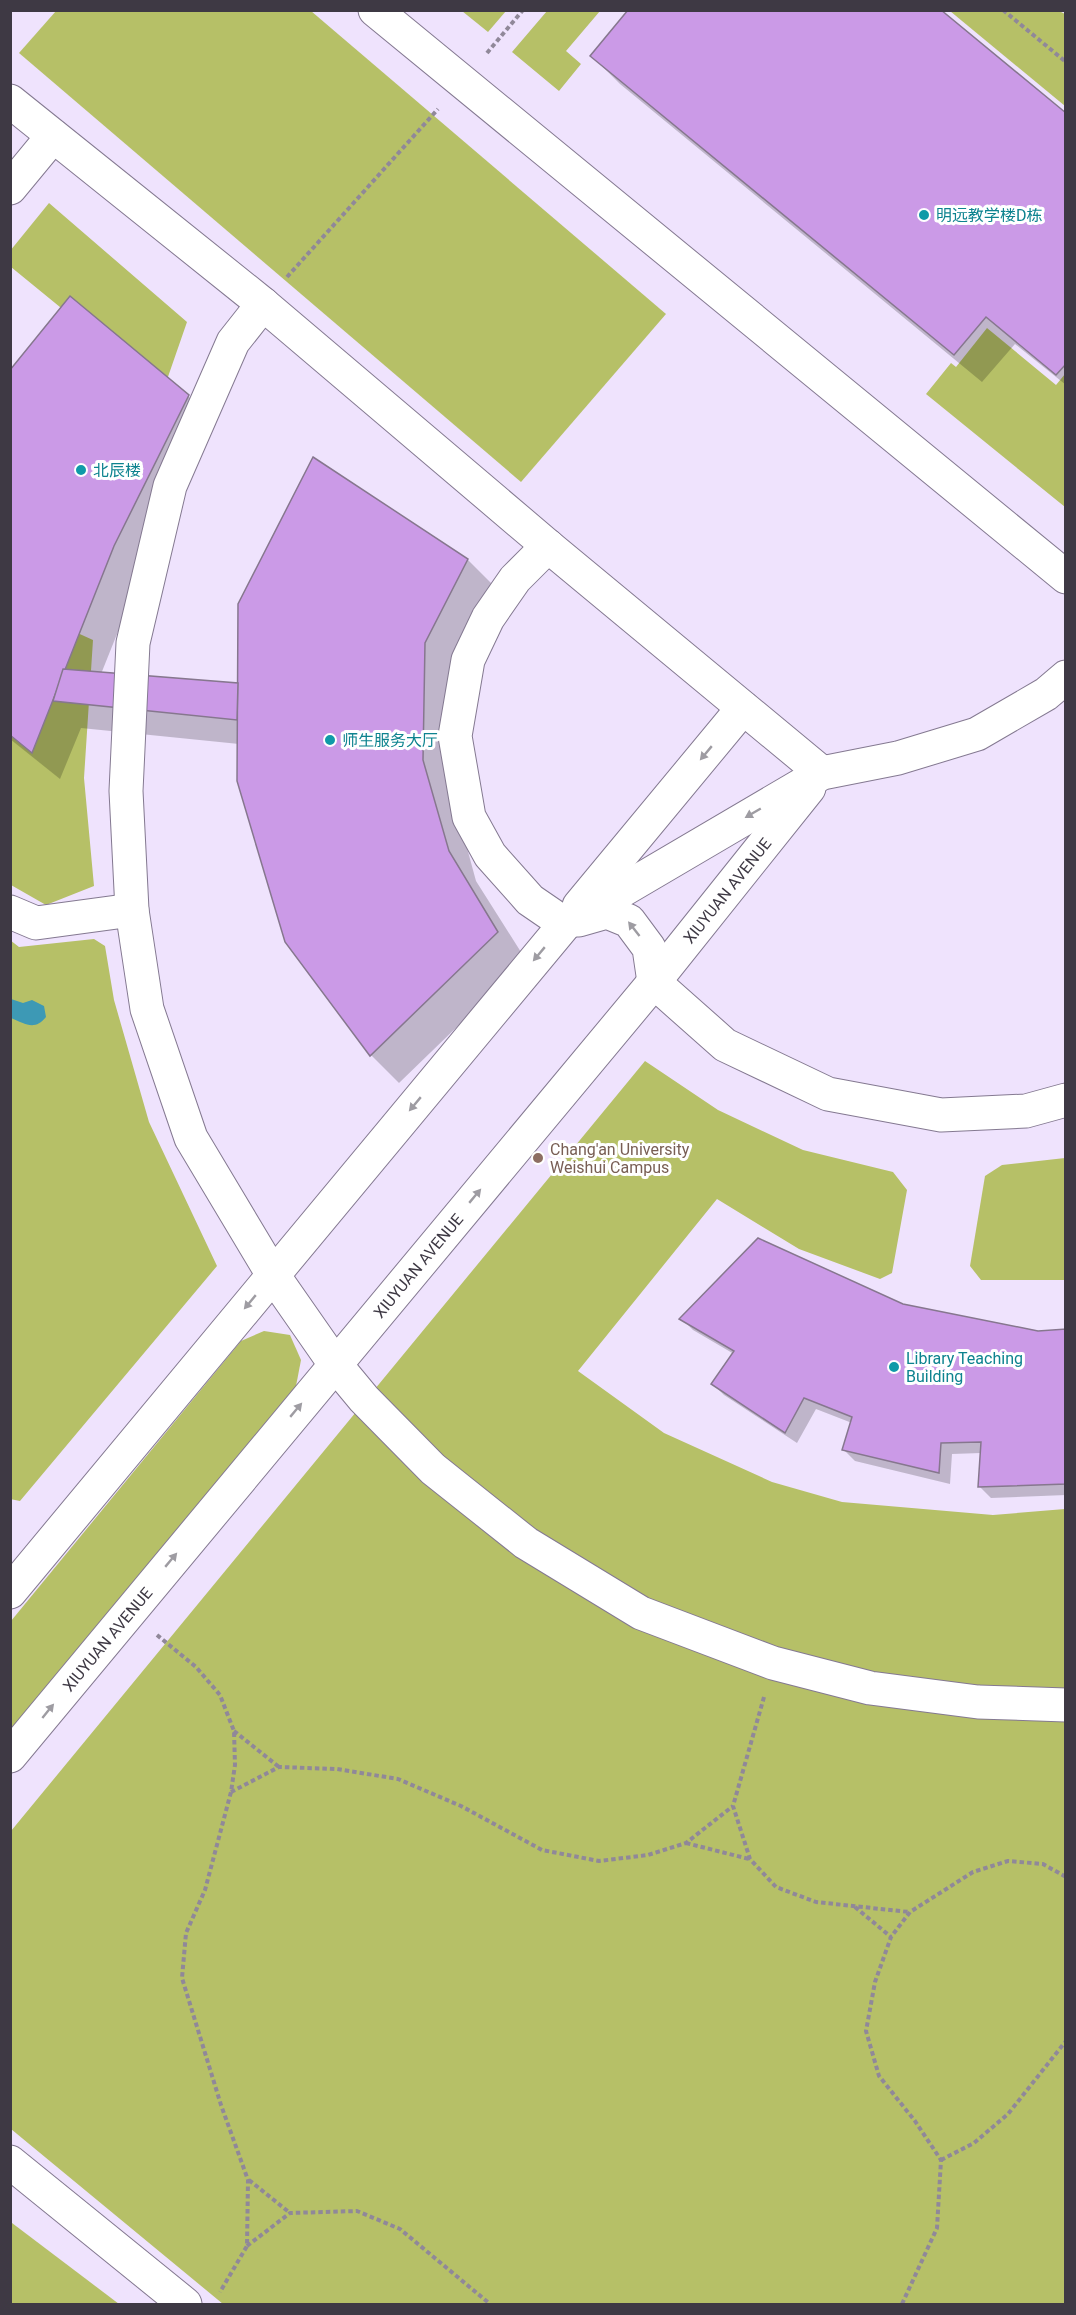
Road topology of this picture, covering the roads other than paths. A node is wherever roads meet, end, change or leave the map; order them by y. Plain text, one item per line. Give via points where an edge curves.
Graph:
1 (375, 10) edge
2 (10, 101) edge
3 (53, 136) junction
4 (10, 188) edge
5 (263, 304) junction
6 (548, 546) junction
7 (1065, 577) edge
8 (1065, 677) edge
9 (743, 708) junction
10 (822, 773) junction
11 (132, 910) junction
12 (10, 912) edge
13 (565, 924) junction
14 (654, 982) junction
15 (1065, 1100) edge
16 (273, 1275) junction
17 (334, 1364) junction
18 (10, 1592) edge
19 (1065, 1705) edge
20 (10, 1756) edge
21 (10, 2162) edge
22 (200, 2302) edge

1 - 7 street
2 - 3 street
3 - 4 street
3 - 5 street
5 - 6 street
5 - 11 street via 233,342 170,486 133,643 126,791
6 - 9 street
6 - 13 street via 515,579 488,618 468,660 455,736 470,817 490,855 530,900
8 - 10 street, XIUYUAN AVENUE via 1046,694 977,734 898,758
9 - 10 street
9 -> 13 street
10 -> 13 street, XIUYUAN AVENUE
10 - 14 street, XIUYUAN AVENUE
11 - 12 street via 36,923
11 - 16 street via 147,1009 190,1138
14 -> 13 street via 649,948 630,921 607,912
13 -> 16 street, XIUYUAN AVENUE
14 - 15 street via 724,1045 828,1094 940,1115 1026,1111
17 -> 14 street, XIUYUAN AVENUE
16 - 17 street
16 -> 18 street, XIUYUAN AVENUE
17 - 19 street via 433,1469 526,1543 641,1613 773,1663 870,1688 978,1702
20 -> 17 street, XIUYUAN AVENUE
21 - 22 street

